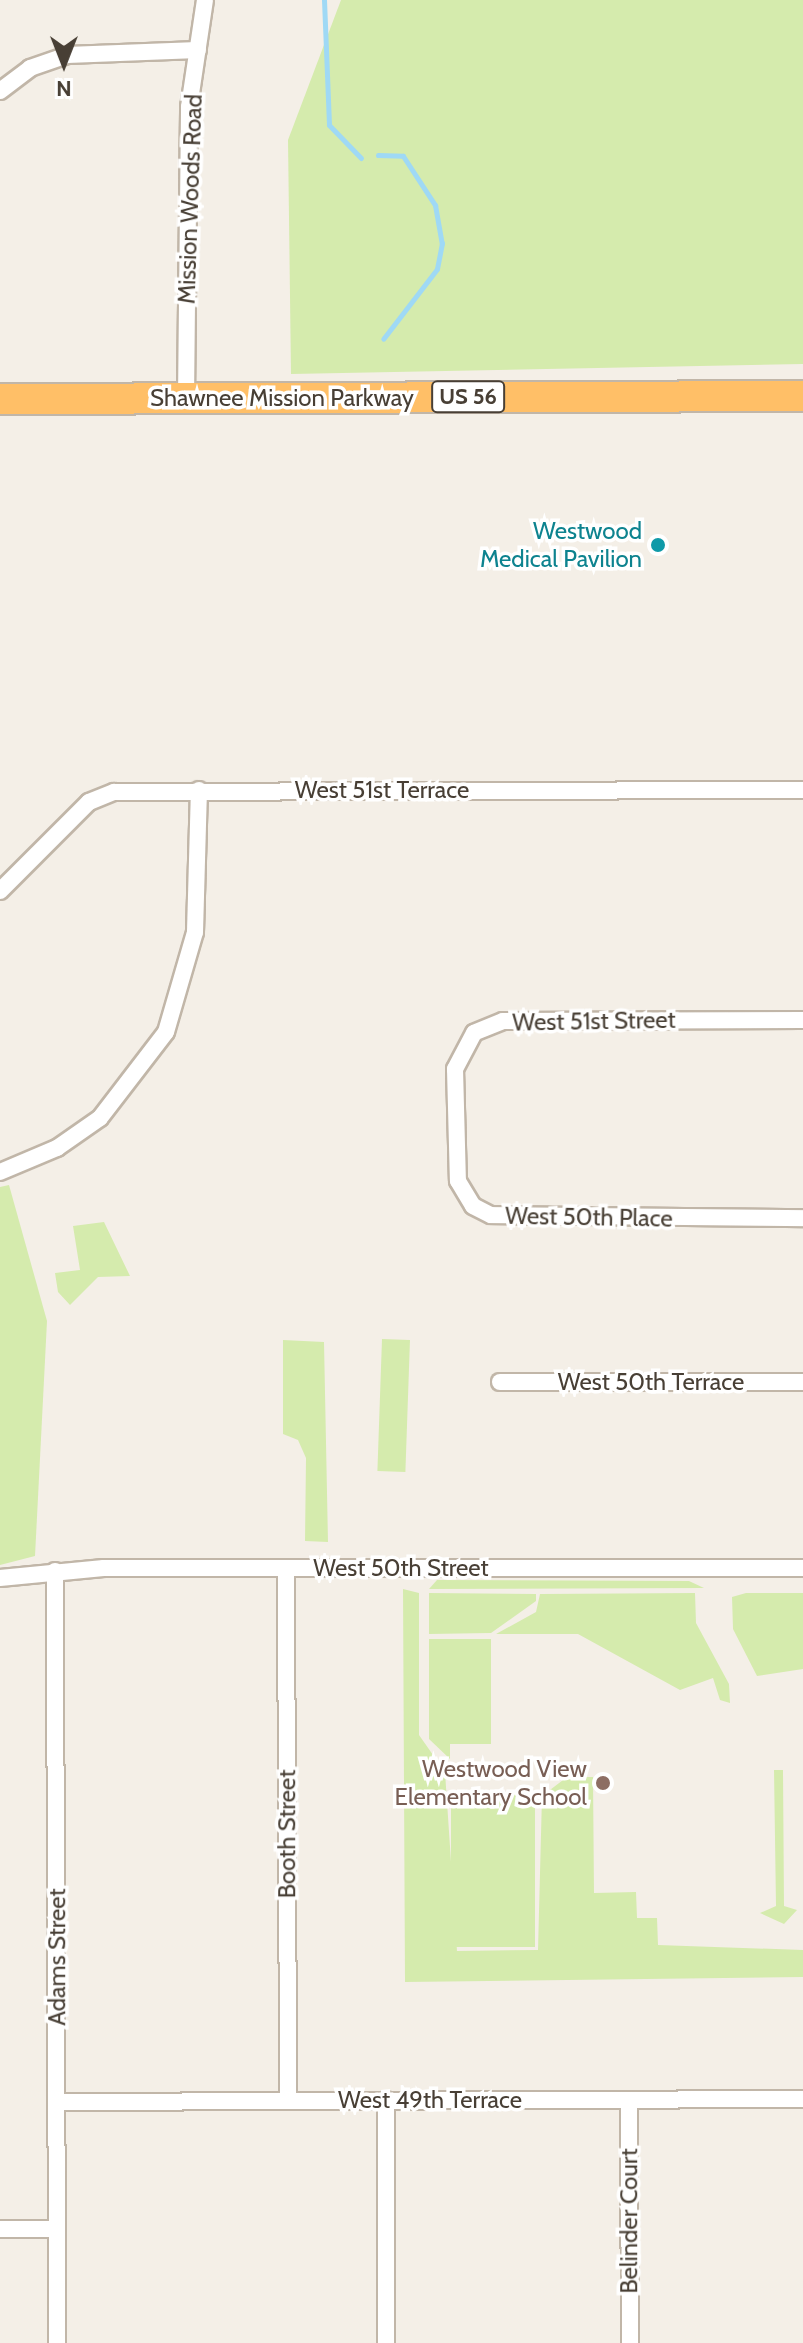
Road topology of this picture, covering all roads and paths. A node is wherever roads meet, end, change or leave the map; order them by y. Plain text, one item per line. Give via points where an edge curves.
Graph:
1 (205, 0) edge
2 (198, 50) junction
3 (0, 91) edge
4 (803, 396) edge
5 (0, 399) edge
6 (186, 399) junction
7 (199, 790) junction
8 (803, 790) edge
9 (0, 891) edge
10 (803, 1020) edge
11 (455, 1115) joint
12 (0, 1172) edge
13 (803, 1218) edge
14 (500, 1382) dead end
15 (803, 1382) edge
16 (286, 1568) junction
17 (803, 1568) edge
18 (55, 1571) junction
19 (0, 1578) edge
20 (803, 2099) edge
21 (288, 2100) junction
22 (386, 2100) junction
23 (629, 2100) junction
24 (58, 2102) junction
25 (0, 2229) edge
26 (57, 2229) junction
27 (57, 2343) edge
28 (386, 2343) edge
29 (630, 2343) edge

1 - 2 street, Mission Woods Road
2 - 3 street via 67,55 30,68
2 - 6 street, Mission Woods Road via 189,107
4 - 6 highway, Shawnee Mission Parkway / US 56
5 - 6 highway, Shawnee Mission Parkway / US 56
7 - 8 street, West 51st Terrace
7 - 9 street, West 51st Terrace via 114,792 89,802
7 - 12 street via 195,932 166,1032 100,1118 57,1148
10 - 11 street, West 51st Street via 503,1021 474,1033 459,1052
11 - 13 street, West 50th Place via 458,1181 473,1206 491,1215
14 - 15 street, West 50th Terrace
16 - 17 street, West 50th Street
16 - 18 street, West 50th Street
16 - 21 street, Booth Street
18 - 19 street, West 50th Street
18 - 24 street, Adams Street
20 - 23 street, West 49th Terrace
21 - 22 street, West 49th Terrace
21 - 24 street, West 49th Terrace
22 - 23 street, West 49th Terrace
22 - 28 street
23 - 29 street, Belinder Court
24 - 26 street, Adams Street
25 - 26 street
26 - 27 street, Adams Street

